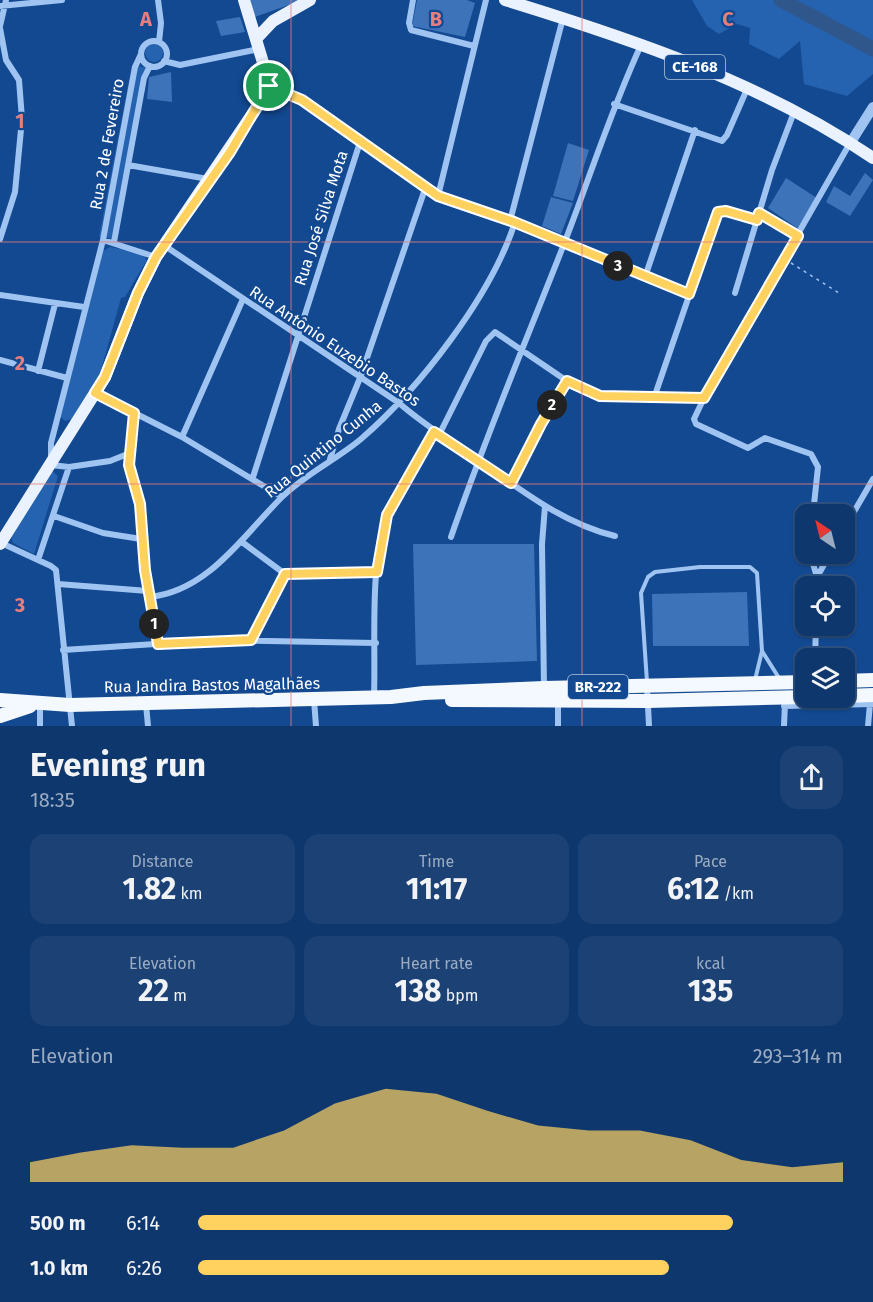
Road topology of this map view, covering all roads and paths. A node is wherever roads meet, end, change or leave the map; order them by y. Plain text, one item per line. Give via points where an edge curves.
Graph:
1 (62, 0) edge
2 (158, 0) edge
3 (244, 0) edge
4 (310, 0) edge
5 (413, 0) edge
6 (486, 0) edge
7 (506, 0) edge
8 (3, 7) edge
9 (564, 17) junction
10 (0, 26) edge
11 (159, 42) junction
12 (258, 44) junction
13 (641, 44) junction
14 (474, 46) junction
15 (141, 54) junction
16 (164, 61) junction
17 (150, 66) junction
18 (269, 86) junction
19 (747, 88) junction
20 (614, 104) junction
21 (873, 107) edge
22 (794, 112) junction
23 (695, 130) junction
24 (361, 139) junction
25 (850, 142) junction
26 (873, 158) edge
27 (128, 165) junction
28 (210, 179) junction
29 (425, 189) junction
30 (438, 196) junction
31 (758, 216) junction
32 (512, 222) junction
33 (798, 236) junction
34 (0, 239) edge
35 (103, 240) junction
36 (114, 242) junction
37 (564, 244) junction
38 (165, 246) junction
39 (156, 257) junction
40 (785, 259) junction
41 (645, 277) junction
42 (735, 293) dead end
43 (839, 293) dead end
44 (689, 294) junction
45 (0, 295) edge
46 (243, 299) junction
47 (56, 304) junction
48 (84, 307) junction
49 (297, 336) junction
50 (522, 350) junction
51 (0, 360) edge
52 (38, 371) junction
53 (67, 378) junction
54 (360, 378) junction
55 (567, 381) junction
56 (95, 393) junction
57 (654, 398) junction
58 (704, 398) junction
59 (399, 403) junction
60 (134, 413) junction
61 (436, 433) junction
62 (182, 437) junction
63 (130, 453) junction
64 (330, 459) junction
65 (478, 460) junction
66 (50, 463) junction
67 (69, 467) junction
68 (253, 477) junction
69 (873, 479) edge
70 (511, 483) junction
71 (282, 497) junction
72 (815, 504) edge
73 (544, 506) junction
74 (855, 510) edge
75 (54, 516) junction
76 (615, 536) dead end
77 (452, 537) dead end
78 (141, 539) junction
79 (243, 542) junction
80 (0, 544) edge
81 (38, 560) junction
82 (377, 572) junction
83 (285, 574) junction
84 (58, 584) junction
85 (149, 594) junction
86 (251, 640) junction
87 (376, 643) junction
88 (158, 644) junction
89 (63, 650) junction
90 (762, 651) junction
91 (872, 678) edge
92 (855, 680) edge
93 (795, 682) edge
94 (783, 683) junction
95 (754, 684) junction
96 (647, 686) junction
97 (544, 688) junction
98 (391, 697) junction
99 (374, 698) junction
100 (855, 698) edge
101 (314, 699) junction
102 (739, 699) junction
103 (0, 700) edge
104 (795, 700) edge
105 (558, 701) junction
106 (648, 701) junction
107 (872, 701) edge
108 (785, 702) junction
109 (37, 704) junction
110 (146, 704) junction
111 (70, 705) junction
112 (0, 716) edge
113 (40, 726) edge
114 (72, 726) edge
115 (148, 726) edge
116 (316, 726) edge
117 (558, 726) edge
118 (649, 726) edge
119 (784, 726) edge
120 (868, 726) edge

1 - 8 street
2 - 11 street
3 - 12 main road
4 - 12 main road via 273,21
5 - 14 street via 411,30
6 - 14 street
7 - 9 main road, CE-168
8 - 10 street
9 - 13 main road, CE-168
9 - 32 street, Rua Quintino Cunha
10 - 34 street via 6,60 19,80 22,119 15,192
11 - 15 street via 147,43
11 - 16 street via 166,51
12 - 16 street via 180,65
12 - 18 main road
13 - 19 main road, CE-168
13 - 20 street
14 - 30 street
15 - 17 street
15 - 35 street, Rua 2 de Fevereiro via 135,67
16 - 17 street
17 - 27 street, Rua 2 de Fevereiro via 144,78
18 - 24 street via 302,100
18 - 28 main road
19 - 22 main road, CE-168
19 - 23 street via 724,140
20 - 23 street
20 - 37 street
21 - 25 street
22 - 25 main road, CE-168
22 - 31 street
23 - 41 street
24 - 29 street
24 - 49 street, Rua José Silva Mota
25 - 26 main road, CE-168
25 - 33 street
27 - 28 street
27 - 36 street, Rua 2 de Fevereiro
28 - 38 main road
29 - 30 street
29 - 54 street
30 - 32 street
31 - 33 street
31 - 42 street
31 - 44 street via 726,211 717,214
32 - 37 street
32 - 59 street, Rua Quintino Cunha via 500,260 483,291
33 - 40 street
35 - 36 street
35 - 48 street, Rua 2 de Fevereiro
36 - 39 street
37 - 41 street
37 - 50 street
38 - 39 main road
38 - 46 street, Rua Antônio Euzebio Bastos
39 - 56 main road
40 - 43 path
40 - 58 street
41 - 44 street
44 - 57 street
45 - 47 street
46 - 49 street, Rua Antônio Euzebio Bastos
46 - 62 street
47 - 48 street
47 - 52 street
48 - 53 street, Rua 2 de Fevereiro
49 - 54 street, Rua Antônio Euzebio Bastos
49 - 68 street, Rua José Silva Mota
50 - 55 street
50 - 61 street via 492,333
50 - 65 street
51 - 52 street
52 - 53 street
53 - 66 street, Rua 2 de Fevereiro
54 - 59 street, Rua Antônio Euzebio Bastos
54 - 64 street
55 - 57 street via 600,396
55 - 70 street
56 - 60 street
56 - 66 main road
57 - 58 street
58 - 72 street via 695,416 696,424 748,448 765,438 811,454 816,459
59 - 61 street, Rua Antônio Euzebio Bastos
59 - 64 street, Rua Quintino Cunha via 348,450
60 - 62 street
60 - 63 street
61 - 65 street, Rua Antônio Euzebio Bastos
61 - 82 street via 387,515
62 - 68 street
63 - 67 street via 110,461
63 - 78 street via 131,478 140,504
64 - 71 street, Rua Quintino Cunha
65 - 70 street, Rua Antônio Euzebio Bastos
65 - 77 street
66 - 67 street
66 - 80 main road
67 - 75 street
68 - 71 street
69 - 74 street
70 - 73 street, Rua Antônio Euzebio Bastos
71 - 79 street, Rua Quintino Cunha
73 - 76 street, Rua Antônio Euzebio Bastos via 588,529
73 - 97 street
75 - 78 street via 103,533
75 - 81 street
78 - 85 street
79 - 83 street
79 - 85 street, Rua Quintino Cunha via 194,581 172,592
80 - 81 street
81 - 84 street via 54,567
82 - 83 street
82 - 87 street
83 - 86 street
84 - 85 street
84 - 89 street
85 - 88 street
86 - 87 street
86 - 88 street
87 - 99 street
88 - 89 street
89 - 111 street
90 - 94 lane
90 - 95 lane
90 - 96 lane via 760,592 754,569 700,567 655,572 648,577 641,593
91 - 92 highway
93 - 94 highway, Rua Jandira Bastos Magalhães / BR-222
94 - 95 highway, Rua Jandira Bastos Magalhães / BR-222
95 - 96 highway, Rua Jandira Bastos Magalhães / BR-222
95 - 102 highway
96 - 97 highway, Rua Jandira Bastos Magalhães / BR-222
96 - 106 street
97 - 98 highway, Rua Jandira Bastos Magalhães / BR-222
98 - 99 highway, Rua Jandira Bastos Magalhães / BR-222
98 - 105 highway, Rua Jandira Bastos Magalhães / BR-222
99 - 101 highway, Rua Jandira Bastos Magalhães / BR-222
100 - 107 highway
101 - 110 highway, Rua Jandira Bastos Magalhães / BR-222
101 - 116 street
102 - 106 highway, Rua Jandira Bastos Magalhães / BR-222
102 - 108 highway, Rua Jandira Bastos Magalhães / BR-222
103 - 109 highway, Rua Jandira Bastos Magalhães
104 - 108 highway, Rua Jandira Bastos Magalhães / BR-222
105 - 106 highway, Rua Jandira Bastos Magalhães / BR-222
105 - 117 street
106 - 118 street
107 - 108 street
107 - 120 street
108 - 119 street
109 - 111 highway, Rua Jandira Bastos Magalhães / BR-222
109 - 112 highway, BR-222
109 - 113 street
110 - 111 highway, Rua Jandira Bastos Magalhães / BR-222
110 - 115 street
111 - 114 street

